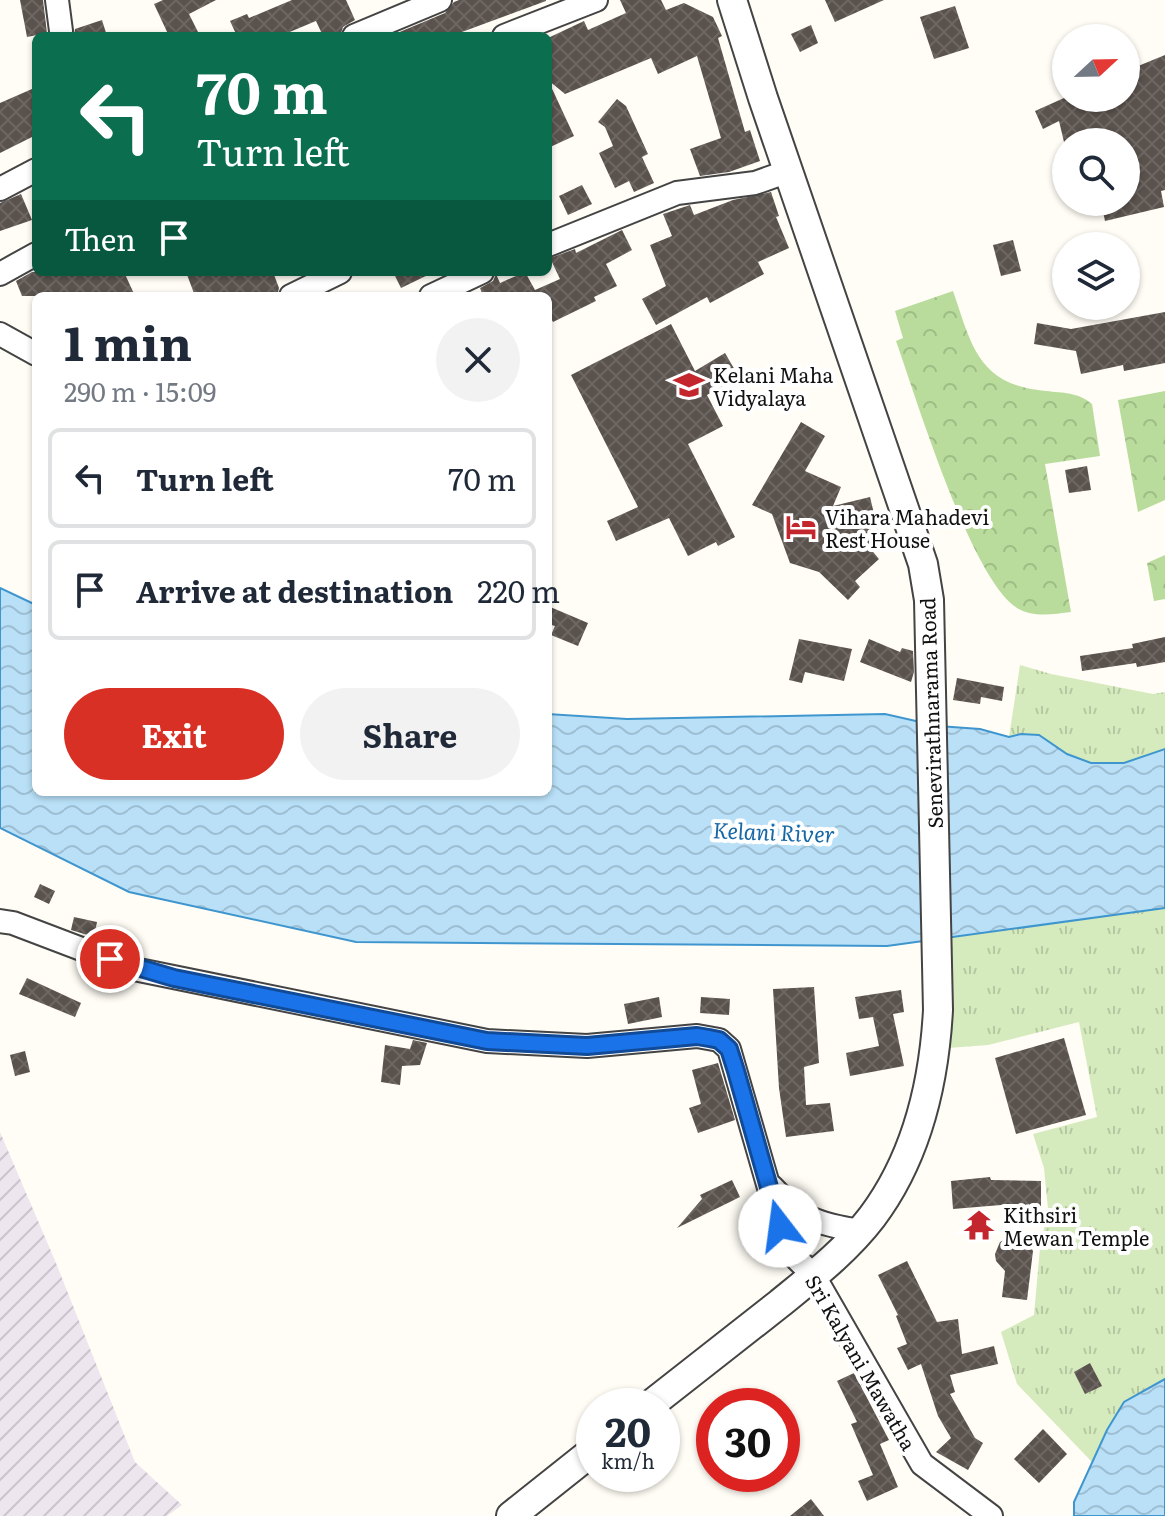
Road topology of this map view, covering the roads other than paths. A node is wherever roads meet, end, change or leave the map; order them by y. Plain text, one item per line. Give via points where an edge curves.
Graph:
1 (57, 0) edge
2 (440, 0) edge
3 (596, 0) edge
4 (719, 0) edge
5 (732, 0) edge
6 (61, 31) dead end
7 (364, 32) edge
8 (514, 32) edge
9 (751, 61) junction
10 (789, 171) junction
11 (32, 172) edge
12 (0, 189) edge
13 (552, 243) edge
14 (32, 256) edge
15 (0, 274) edge
16 (332, 276) edge
17 (474, 276) edge
18 (299, 292) edge
19 (440, 292) edge
20 (0, 334) edge
21 (32, 352) edge
22 (0, 921) edge
23 (768, 1183) junction
24 (860, 1231) junction
25 (814, 1276) junction
26 (672, 1388) edge
27 (576, 1464) edge
28 (511, 1516) edge
29 (991, 1516) edge

1 - 6 street
2 - 7 street
3 - 8 street
4 - 9 street, Senevirathnarama Road
5 - 9 street, Senevirathnarama Road
9 - 10 street, Senevirathnarama Road
10 - 13 street via 755,183 677,193
10 - 24 street, Senevirathnarama Road via 923,564 929,600 936,1058 910,1149
11 - 12 street
14 - 15 street
16 - 18 street
17 - 19 street
20 - 21 street
22 - 23 street, Sri Kalyani Mawatha via 134,969 487,1041 587,1046 697,1036 719,1040 733,1060
23 - 24 street via 792,1208 821,1224
23 - 25 street, Sri Kalyani Mawatha via 780,1226 796,1258
24 - 25 street, Senevirathnarama Road
25 - 26 street, Senevirathnarama Road
25 - 29 street, Sri Kalyani Mawatha via 922,1464
27 - 28 street

